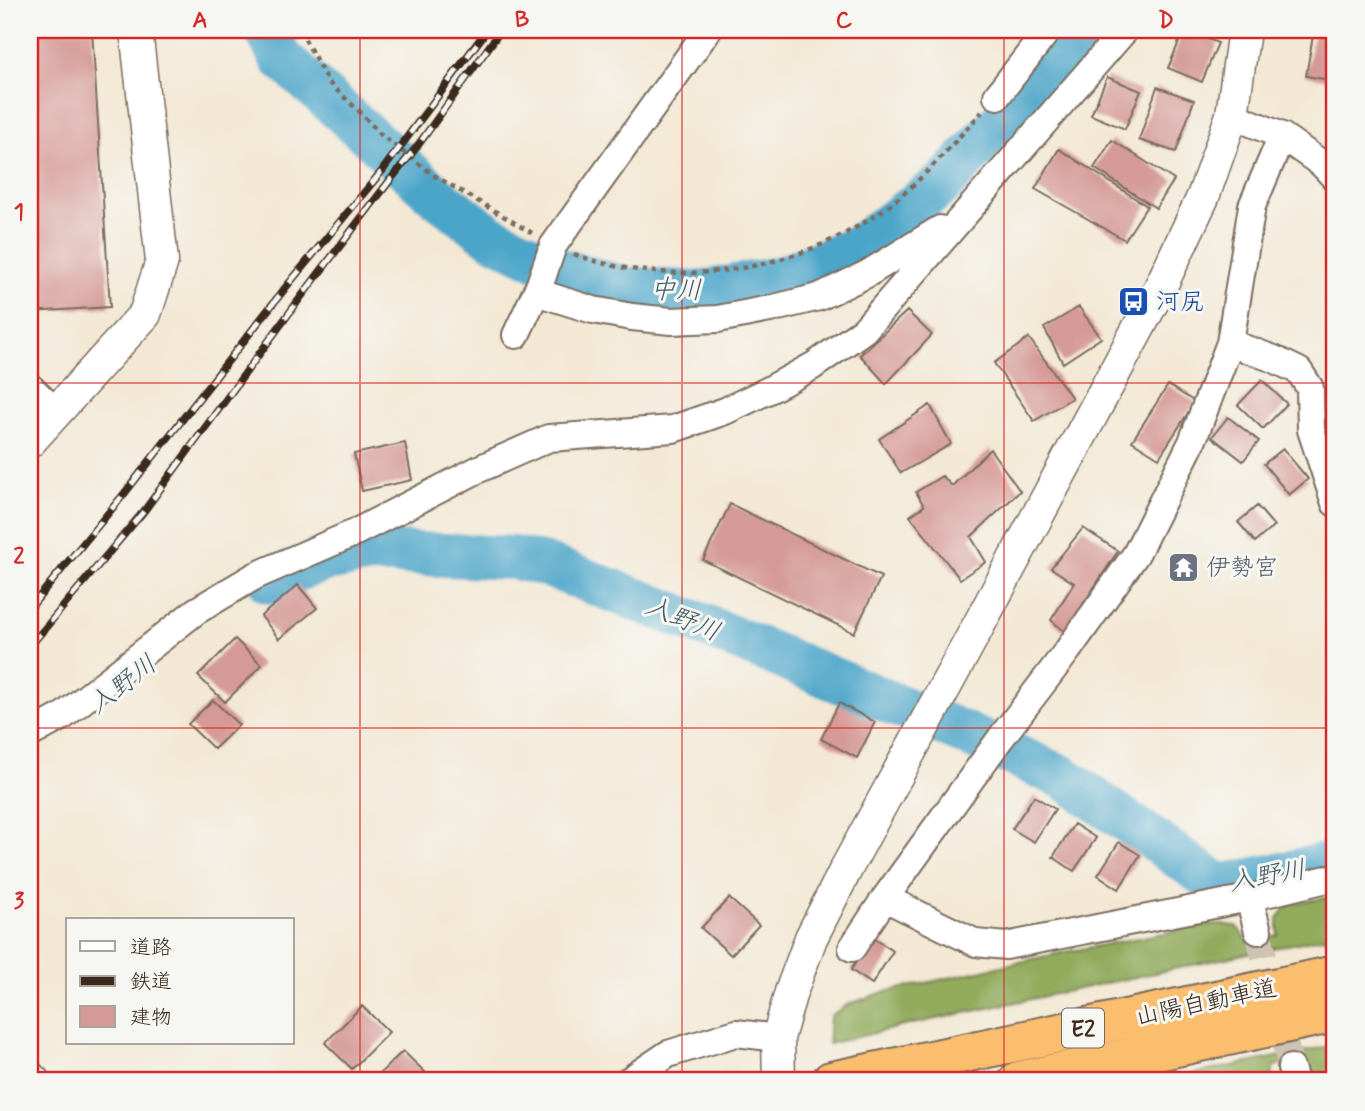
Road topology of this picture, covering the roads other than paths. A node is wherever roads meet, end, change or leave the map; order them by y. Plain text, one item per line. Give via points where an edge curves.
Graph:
1 (136, 30) edge
2 (708, 30) edge
3 (1048, 30) edge
4 (1125, 30) edge
5 (1244, 30) edge
6 (997, 96) road end
7 (1232, 115) junction
8 (1282, 136) junction
9 (1335, 178) edge
10 (949, 232) junction
11 (538, 288) junction
12 (516, 335) dead end
13 (1230, 343) junction
14 (30, 387) edge
15 (56, 412) junction
16 (30, 441) edge
17 (1335, 503) edge
18 (30, 734) edge
19 (1335, 877) edge
20 (885, 898) junction
21 (1250, 898) junction
22 (1258, 931) tunnel mouth
23 (852, 948) dead end
24 (1335, 975) edge
25 (1335, 1013) edge
26 (778, 1038) junction
27 (30, 1074) edge
28 (37, 1081) edge
29 (628, 1081) edge
30 (779, 1081) edge
31 (831, 1081) edge
32 (1018, 1081) edge

1 - 15 street via 162,261 145,314
2 - 11 street via 552,250
3 - 6 street
4 - 10 street
5 - 7 street
7 - 8 street
7 - 26 street via 1203,197 1160,288 811,938
8 - 9 street
8 - 13 street via 1252,206
10 - 11 street via 940,229 819,297 718,319 632,317 593,310
10 - 18 street via 864,330 771,390 673,429 549,438 480,469 352,534 255,576 196,611 63,716
11 - 12 street
13 - 17 street via 1299,371 1310,388 1311,430
13 - 20 street via 1192,442 1136,554
14 - 15 street
15 - 16 street
19 - 21 street
20 - 21 street via 976,943 1006,946
20 - 23 street
21 - 22 street
24 - 31 highway, 山陽自動車道 / E2
25 - 32 highway, 山陽自動車道 / E2
26 - 29 street via 736,1033 668,1054
26 - 30 street
27 - 28 street

